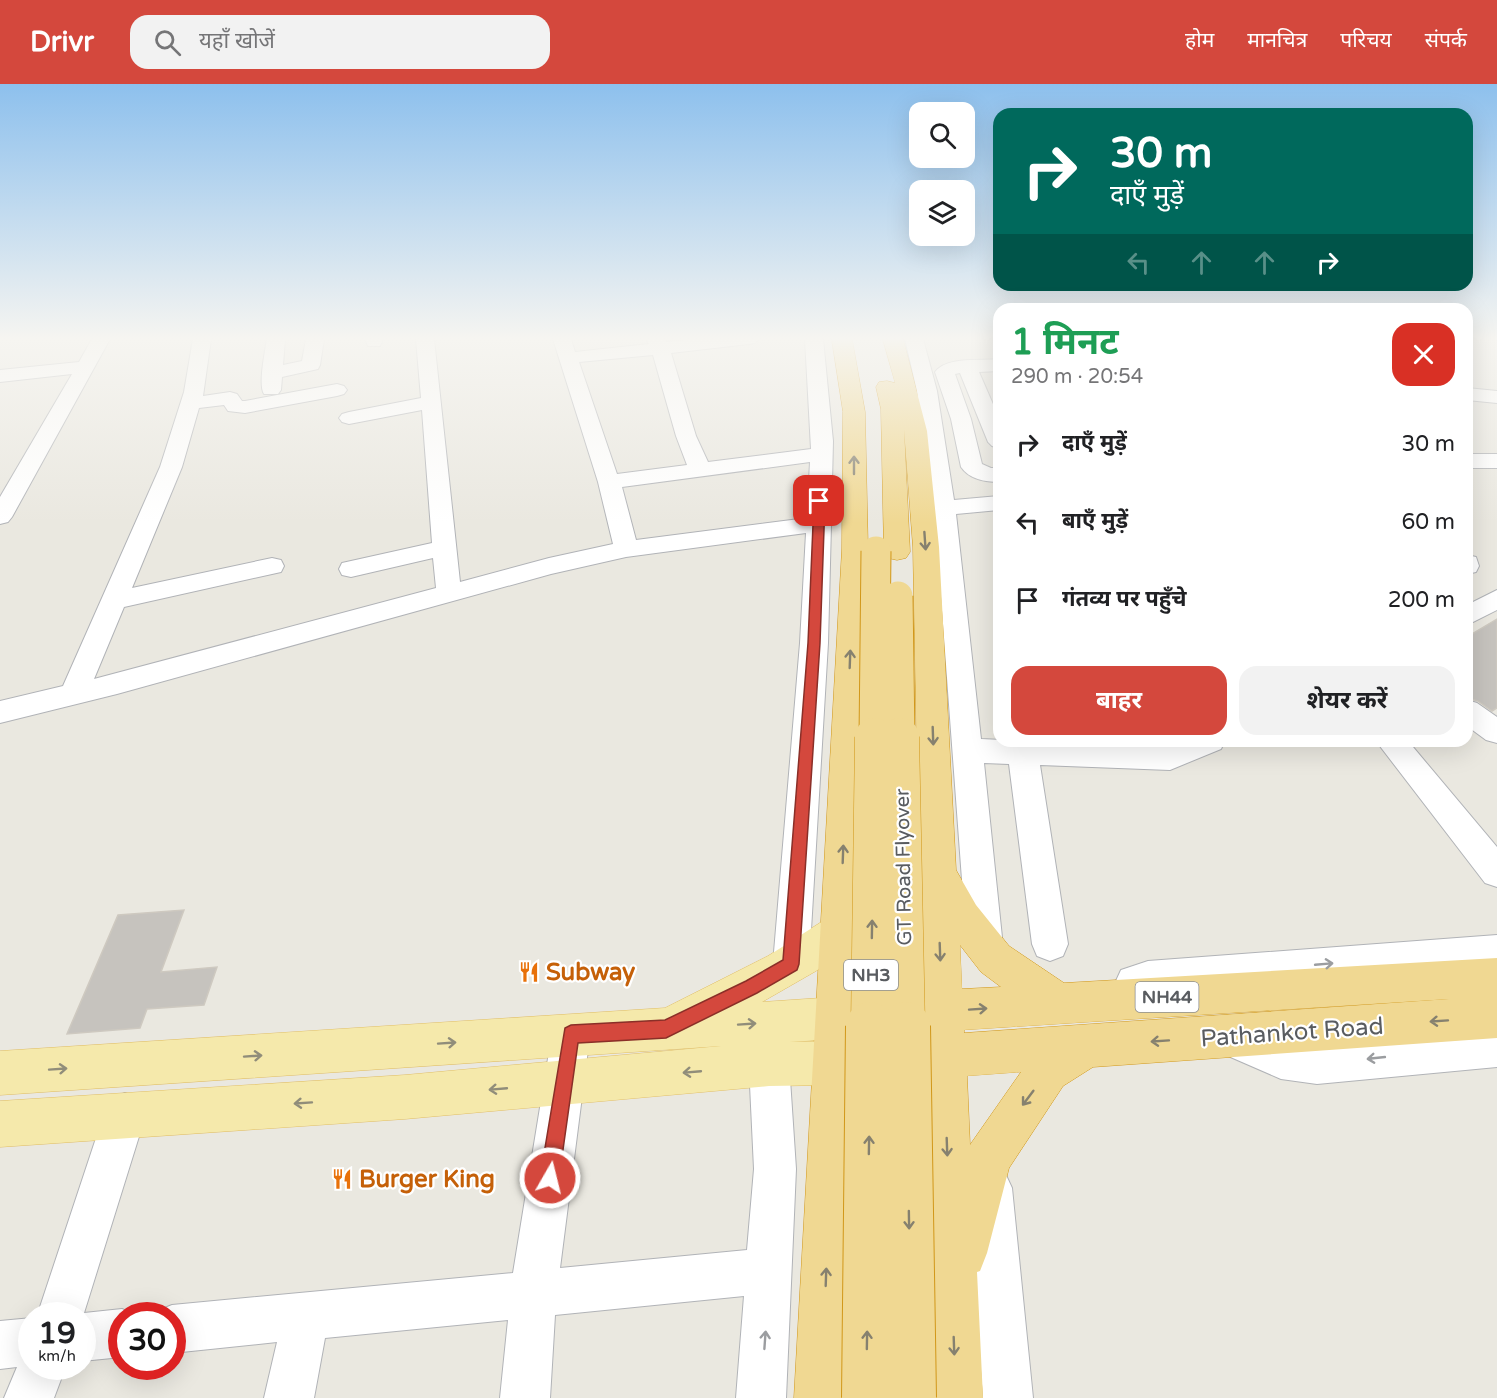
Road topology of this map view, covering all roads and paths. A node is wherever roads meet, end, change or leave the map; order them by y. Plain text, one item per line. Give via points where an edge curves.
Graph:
1 (64, 400) edge
2 (212, 400) edge
3 (231, 400) edge
4 (281, 400) edge
5 (582, 400) edge
6 (675, 400) edge
7 (819, 400) edge
8 (852, 400) edge
9 (871, 400) edge
10 (890, 400) edge
11 (909, 400) edge
12 (928, 400) edge
13 (955, 400) edge
14 (981, 400) edge
15 (272, 402) joint
16 (430, 402) joint
17 (191, 403) joint
18 (349, 418) dead end
19 (931, 418) junction
20 (961, 419) junction
21 (989, 420) junction
22 (993, 429) edge
23 (821, 454) junction
24 (1473, 461) edge
25 (1497, 461) edge
26 (700, 470) junction
27 (993, 475) edge
28 (609, 482) junction
29 (10, 484) edge
30 (993, 504) edge
31 (944, 508) junction
32 (0, 517) edge
33 (819, 524) junction
34 (446, 548) junction
35 (626, 549) junction
36 (887, 552) junction
37 (272, 566) dead end
38 (351, 568) dead end
39 (449, 594) junction
40 (1497, 599) edge
41 (113, 601) junction
42 (1473, 612) edge
43 (73, 695) junction
44 (0, 712) edge
45 (1473, 715) edge
46 (1497, 732) edge
47 (1196, 747) edge
48 (1396, 747) edge
49 (1075, 749) edge
50 (968, 750) junction
51 (1023, 753) junction
52 (1492, 858) edge
53 (937, 872) junction
54 (840, 932) junction
55 (1050, 944) dead end
56 (985, 947) junction
57 (1497, 952) edge
58 (791, 964) junction
59 (1497, 977) edge
60 (1059, 1004) junction
61 (942, 1011) junction
62 (1497, 1017) edge
63 (666, 1029) junction
64 (571, 1034) junction
65 (1229, 1036) junction
66 (835, 1040) junction
67 (1086, 1046) junction
68 (1497, 1047) edge
69 (944, 1056) junction
70 (214, 1059) junction
71 (769, 1064) junction
72 (0, 1073) edge
73 (563, 1084) junction
74 (197, 1110) junction
75 (125, 1114) junction
76 (0, 1124) edge
77 (988, 1158) junction
78 (770, 1271) junction
79 (952, 1293) junction
80 (533, 1295) junction
81 (65, 1302) edge
82 (306, 1316) junction
83 (186, 1328) edge
84 (18, 1343) edge
85 (0, 1345) edge
86 (36, 1380) edge
87 (29, 1398) edge
88 (289, 1398) edge
89 (525, 1398) edge
90 (761, 1398) edge
91 (821, 1398) edge
92 (866, 1398) edge
93 (912, 1398) edge
94 (956, 1398) edge
95 (1008, 1398) edge

1 - 29 street
2 - 17 street
3 - 15 street via 238,408
4 - 15 street
5 - 28 street
6 - 26 street
7 - 23 street
54 -> 8 highway via 855,549
9 - 36 highway, GT Road Flyover / NH3
10 - 36 highway, GT Road Flyover / NH3
11 -> 53 highway via 916,431 925,535
12 - 19 street
13 - 20 street
14 - 21 street
16 - 18 street
16 - 34 street
17 - 41 street via 171,467
19 - 20 street
19 - 31 street
20 - 21 street
20 - 27 street via 972,467
21 - 22 street
23 - 26 street
23 - 33 street
24 - 25 street
26 - 28 street
28 - 35 street
29 - 32 street
30 - 31 street
31 - 50 street
33 - 35 street
33 - 58 street
34 - 38 street
34 - 39 street
35 - 39 street
92 -> 36 highway, GT Road Flyover / NH3, bridge
36 -> 93 highway, GT Road Flyover / NH3, bridge
37 - 41 street
39 - 43 street
40 - 42 street
41 - 43 street
43 - 44 street
45 - 46 street
47 - 49 street via 1170,758 1143,760
48 - 52 street
49 - 51 street
50 - 51 street
50 - 56 street
51 - 55 street
53 - 56 highway via 962,918
53 -> 61 highway
54 - 58 main road
54 - 66 highway
56 - 60 highway via 1027,984
60 -> 57 street via 1148,979
58 - 63 main road
59 - 60 highway, NH44
61 -> 60 highway, NH44
61 - 66 highway, NH44
61 - 69 highway
62 -> 65 highway, Pathankot Road / NH44
63 - 64 main road
63 -> 66 main road
70 -> 64 main road
64 - 73 street
65 -> 67 highway, Pathankot Road / NH44
68 -> 65 street via 1317,1064 1281,1059
66 - 69 highway, NH44
66 - 71 main road
91 -> 66 highway
67 - 69 highway, NH44
67 -> 77 highway, NH44 via 1048,1071
69 -> 79 highway
72 -> 70 main road
70 - 74 main road
71 -> 73 main road
71 - 78 street via 775,1169
73 -> 74 main road
73 - 80 street
74 - 75 main road
75 - 76 main road
75 - 81 street
77 - 79 highway, NH44
77 - 95 street
78 - 80 street
90 -> 78 street
79 -> 94 highway, NH44
80 - 82 street
80 - 89 street
82 - 83 street
82 - 88 street
84 - 85 street
86 - 87 street

